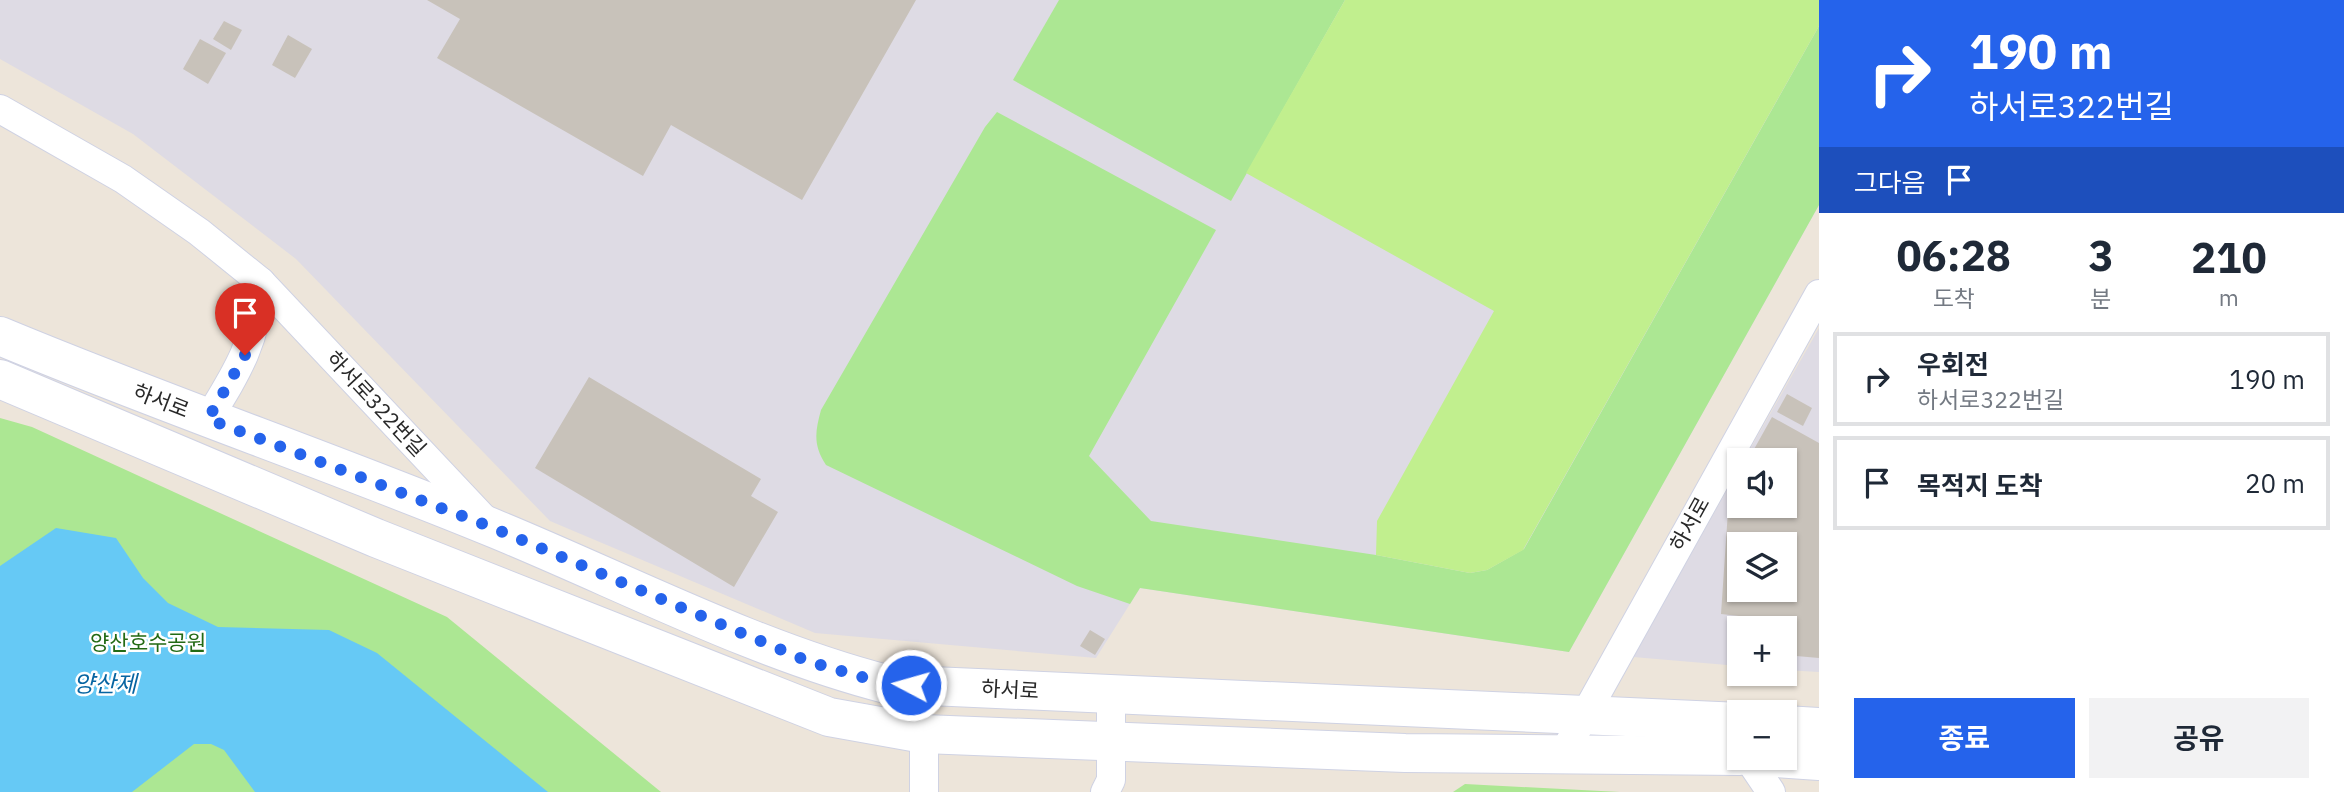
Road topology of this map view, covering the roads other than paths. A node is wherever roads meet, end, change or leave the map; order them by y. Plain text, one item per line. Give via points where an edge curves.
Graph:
1 (0, 109) edge
2 (261, 282) junction
3 (1819, 295) edge
4 (0, 336) edge
5 (0, 379) edge
6 (208, 419) junction
7 (491, 527) junction
8 (1111, 695) junction
9 (1581, 717) junction
10 (1797, 726) edge
11 (1819, 727) edge
12 (924, 734) junction
13 (1727, 734) edge
14 (1727, 736) edge
15 (1113, 741) junction
16 (1562, 756) junction
17 (1797, 759) edge
18 (1819, 761) edge
19 (1756, 770) edge
20 (924, 792) edge
21 (1105, 792) edge
22 (1772, 792) edge

1 - 2 street, 하서로322번길 via 123,178
2 - 6 street via 252,340
2 - 7 street, 하서로322번길
3 - 9 street, 하서로
4 - 6 main road, 하서로
5 - 12 main road, 하서로 via 376,538 805,710
6 - 7 main road, 하서로
7 - 8 main road, 하서로 via 844,673 886,684
8 - 9 main road, 하서로 via 1361,703
8 - 15 street
9 - 13 main road, 하서로
9 - 16 street, 하서로
10 - 11 main road
12 - 15 main road, 하서로
12 - 20 street
14 - 16 main road, 하서로
15 - 16 main road, 하서로
15 - 21 street via 1111,780
17 - 18 main road
19 - 22 street

